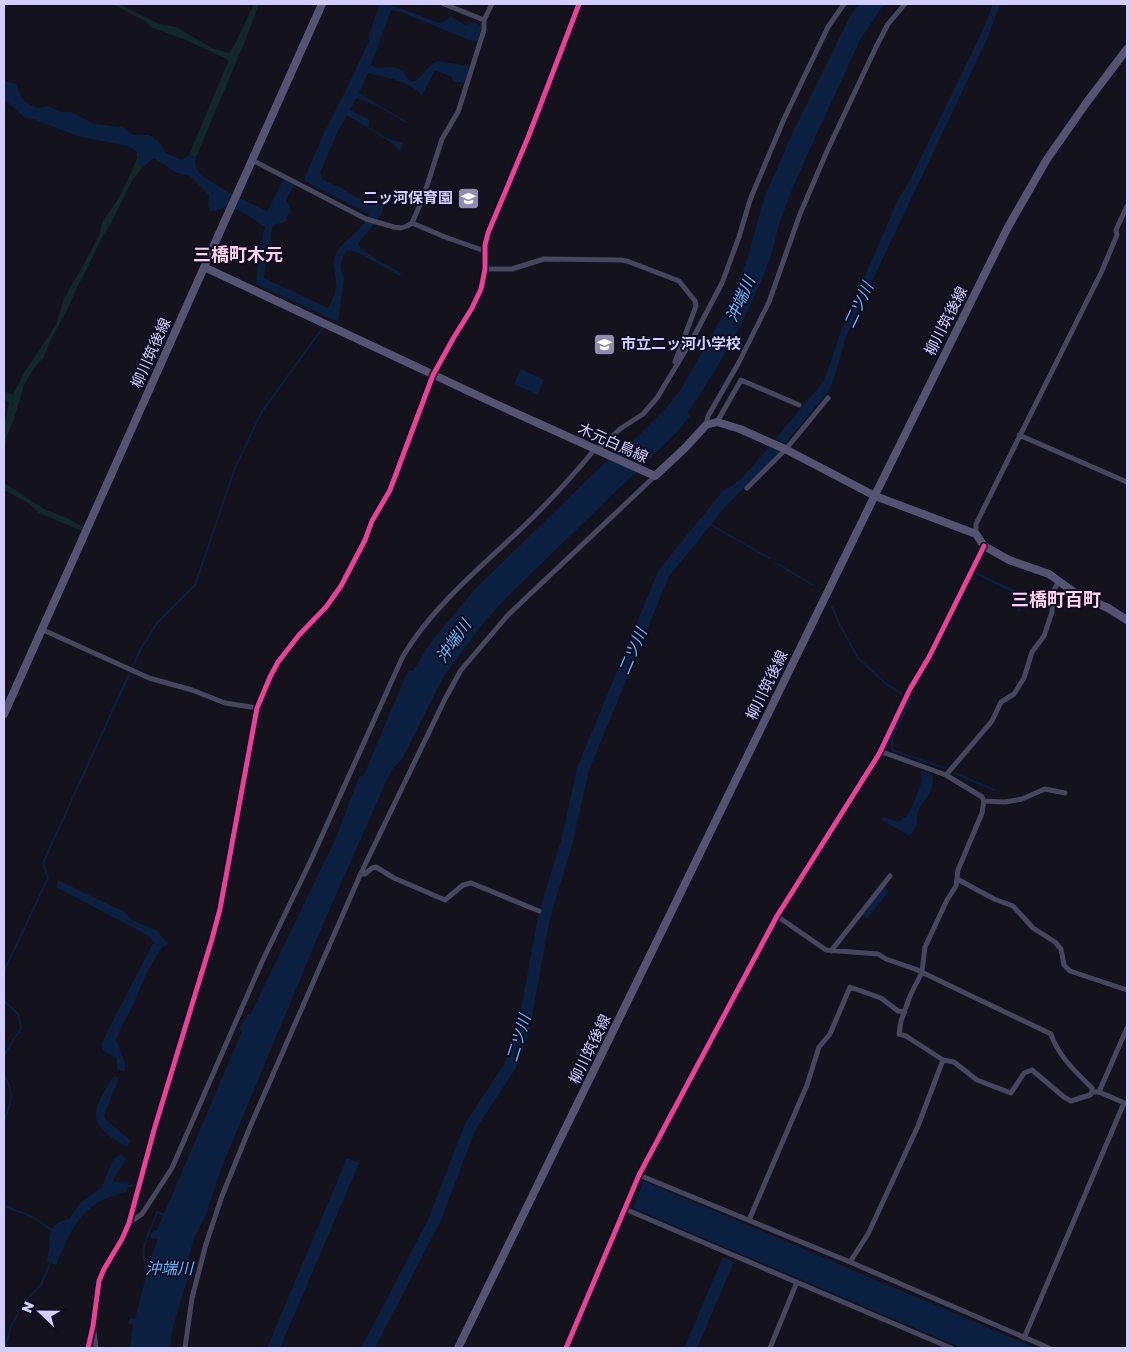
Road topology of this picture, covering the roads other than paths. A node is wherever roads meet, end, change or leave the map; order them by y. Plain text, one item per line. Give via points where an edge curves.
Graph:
1 (322, 4) edge
2 (444, 4) edge
3 (492, 4) edge
4 (579, 4) edge
5 (844, 4) edge
6 (905, 4) edge
7 (484, 20) junction
8 (1127, 49) edge
9 (252, 160) junction
10 (1127, 206) edge
11 (412, 222) junction
12 (486, 254) junction
13 (204, 267) junction
14 (486, 268) junction
15 (433, 375) junction
16 (670, 375) junction
17 (828, 398) dead end
18 (799, 405) dead end
19 (717, 422) junction
20 (706, 425) junction
21 (1019, 435) junction
22 (785, 449) junction
23 (598, 451) junction
24 (651, 475) junction
25 (1127, 482) edge
26 (747, 488) dead end
27 (874, 496) junction
28 (976, 534) junction
29 (984, 546) junction
30 (1058, 582) junction
31 (1127, 620) edge
32 (42, 629) junction
33 (257, 708) junction
34 (4, 714) edge
35 (879, 754) junction
36 (946, 774) junction
37 (1065, 794) dead end
38 (984, 801) junction
39 (361, 873) junction
40 (890, 876) dead end
41 (957, 879) junction
42 (539, 911) dead end
43 (777, 916) junction
44 (831, 951) junction
45 (922, 972) junction
46 (1127, 990) edge
47 (905, 1012) junction
48 (1127, 1028) edge
49 (943, 1060) junction
50 (1092, 1092) junction
51 (1099, 1092) junction
52 (1126, 1104) edge
53 (639, 1175) junction
54 (625, 1209) junction
55 (749, 1220) junction
56 (129, 1223) junction
57 (850, 1262) junction
58 (797, 1282) junction
59 (93, 1326) junction
60 (1024, 1338) junction
61 (88, 1348) edge
62 (96, 1348) edge
63 (185, 1348) edge
64 (458, 1348) edge
65 (566, 1348) edge
66 (770, 1348) edge
67 (951, 1348) edge
68 (1049, 1348) edge

1 - 9 main road, 柳川筑後線
2 - 7 street
3 - 7 street
4 - 12 street via 488,234
5 - 16 street via 828,27 784,119 750,200 722,283
6 - 20 street via 888,24 859,82 800,214 769,302
7 - 11 street via 484,30 458,112 442,139
8 - 27 main road, 柳川筑後線 via 1086,102 1030,187
9 - 11 street via 379,224 401,228
9 - 13 main road, 柳川筑後線
10 - 21 street via 1101,273
11 - 12 street
12 - 14 street
13 - 15 main road, 木元白鳥線
13 - 32 main road, 柳川筑後線
14 - 15 street via 472,308
14 - 16 street via 512,269 544,259 621,260 679,281 696,306
15 - 23 main road, 木元白鳥線
15 - 33 street via 399,471 350,571 326,606 278,662
16 - 23 street via 643,414 620,429
17 - 22 street
18 - 19 street via 741,380
19 - 20 main road
19 - 22 main road
20 - 24 main road, 木元白鳥線 via 686,447
21 - 25 street
21 - 28 street via 976,524
22 - 26 street
22 - 27 main road
23 - 24 main road, 木元白鳥線
23 - 56 street via 453,592 403,656 261,964 172,1168 142,1214
24 - 39 street via 508,615 461,670
27 - 28 main road
27 - 64 main road, 柳川筑後線
28 - 29 main road
29 - 30 main road via 1009,560 1049,574
29 - 35 street
30 - 31 main road
30 - 36 street via 1044,636 1032,652 1024,678 1014,694 1001,702 992,721
32 - 33 street via 156,681
32 - 34 main road, 柳川筑後線
33 - 56 street via 212,940
35 - 36 street via 885,753
35 - 43 street
36 - 38 street
37 - 38 street via 1045,789 1022,799
38 - 41 street
39 - 42 street via 365,874 376,866 394,878 445,900 462,885 471,883
39 - 63 street via 222,1196 192,1298
40 - 44 street
41 - 45 street via 924,947
41 - 46 street via 1013,906 1033,928 1061,948 1064,965 1070,971
43 - 44 street
43 - 53 street
44 - 45 street via 878,954
45 - 47 street
45 - 50 street via 1050,1034 1069,1065 1092,1088
47 - 49 street via 900,1034
47 - 55 street via 898,1011 881,998 850,987 830,1034 819,1048 807,1085
48 - 51 street
49 - 50 street via 954,1062 977,1080 1011,1093 1024,1073 1032,1070 1071,1101
49 - 57 street via 918,1126 868,1234
50 - 51 street
51 - 52 street
52 - 60 street
53 - 54 street
53 - 55 street
54 - 58 street
54 - 65 street
55 - 57 street
56 - 59 street via 99,1281
57 - 60 street
58 - 66 street
58 - 67 street
59 - 61 street
59 - 62 street
60 - 68 street

